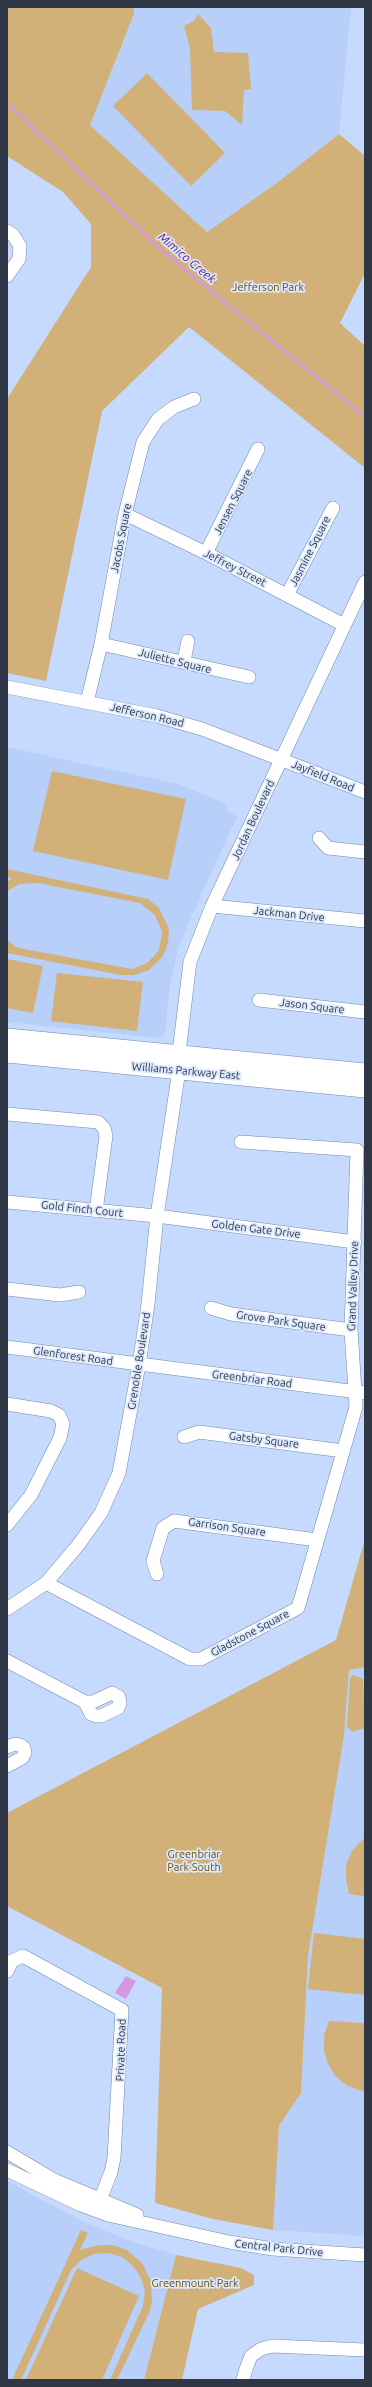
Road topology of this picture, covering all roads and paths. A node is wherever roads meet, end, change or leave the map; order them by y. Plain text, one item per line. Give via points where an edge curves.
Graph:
1 (7, 231) edge
2 (7, 276) edge
3 (194, 399) dead end
4 (258, 449) dead end
5 (333, 508) dead end
6 (125, 514) junction
7 (206, 553) junction
8 (365, 582) edge
9 (287, 595) junction
10 (344, 625) junction
11 (188, 641) dead end
12 (101, 644) junction
13 (184, 661) junction
14 (249, 677) dead end
15 (7, 687) edge
16 (87, 702) junction
17 (282, 760) junction
18 (365, 792) edge
19 (319, 838) dead end
20 (365, 852) edge
21 (212, 906) junction
22 (365, 922) edge
23 (259, 1000) dead end
24 (365, 1012) edge
25 (7, 1037) edge
26 (7, 1054) edge
27 (180, 1062) junction
28 (365, 1072) edge
29 (365, 1089) edge
30 (7, 1114) edge
31 (241, 1142) dead end
32 (7, 1202) edge
33 (96, 1211) junction
34 (157, 1216) junction
35 (355, 1242) junction
36 (7, 1289) edge
37 (80, 1292) dead end
38 (211, 1308) dead end
39 (351, 1330) junction
40 (7, 1347) edge
41 (139, 1365) junction
42 (360, 1393) edge
43 (7, 1404) edge
44 (184, 1436) dead end
45 (343, 1451) junction
46 (7, 1525) edge
47 (316, 1540) junction
48 (157, 1574) dead end
49 (46, 1583) junction
50 (7, 1610) edge
51 (7, 1661) edge
52 (84, 1702) dead end
53 (7, 1747) edge
54 (7, 1766) edge
55 (7, 1971) edge
56 (7, 2152) edge
57 (7, 2170) edge
58 (100, 2200) junction
59 (170, 2229) junction
60 (365, 2255) edge
61 (365, 2350) edge
62 (244, 2380) edge

1 - 2 street via 20,246 19,259
3 - 6 street, Jacobs Square via 166,413 149,430 136,462
4 - 7 street, Jensen Square
5 - 9 street, Jasmine Square
6 - 7 street, Jeffrey Street
6 - 12 street, Jacobs Square
7 - 9 street, Jeffrey Street
8 - 10 street, Jordan Boulevard
9 - 10 street, Jeffrey Street
10 - 17 street, Jordan Boulevard
11 - 13 street
12 - 13 street, Juliette Square
12 - 16 street, Jacobs Square
13 - 14 street, Juliette Square via 228,674
15 - 16 street, Jefferson Road
16 - 17 street, Jefferson Road via 157,716 202,729
17 - 18 street, Jayfield Road
17 - 21 street, Jordan Boulevard
19 - 20 street via 328,848
21 - 22 street, Jackman Drive
21 - 27 street, Jordan Boulevard via 190,962
23 - 24 street, Jason Square
25 - 27 main road, Williams Parkway East
26 - 27 main road, Williams Parkway East
27 - 28 main road, Williams Parkway East
27 - 29 main road, Williams Parkway East
27 - 34 street, Grenoble Boulevard
30 - 33 street via 98,1122 104,1128 106,1136
31 - 35 street, Grand Valley Drive via 357,1150
32 - 33 street, Gold Finch Court
33 - 34 street, Gold Finch Court
34 - 35 street, Golden Gate Drive
34 - 41 street, Grenoble Boulevard
35 - 39 street, Grand Valley Drive
36 - 37 street via 60,1295
38 - 39 street, Grove Park Square via 230,1314
39 - 42 street, Grand Valley Drive
40 - 41 street, Glenforest Road
41 - 42 street, Greenbriar Road
41 - 49 street, Grenoble Boulevard via 119,1473 101,1513
42 - 45 street, Gladstone Square
43 - 46 street via 51,1411 59,1415 63,1424 60,1438 31,1495
44 - 45 street, Gatsby Square via 199,1432
45 - 47 street, Gladstone Square
47 - 48 street, Garrison Square via 182,1520 174,1521 163,1528 153,1561
47 - 49 street, Gladstone Square via 298,1608 201,1659 190,1659 176,1653
49 - 50 street, Grenoble Boulevard
51 - 52 street
53 - 54 street via 20,1744 25,1753 22,1758
55 - 58 street, Private Road via 12,1961 23,1956 122,2010 114,2158
56 - 58 street, Central Park Drive via 54,2180
57 - 59 street, Central Park Drive via 108,2215
58 - 59 street, Central Park Drive
59 - 60 street, Central Park Drive via 273,2249
61 - 62 street via 272,2346 261,2349 252,2356

